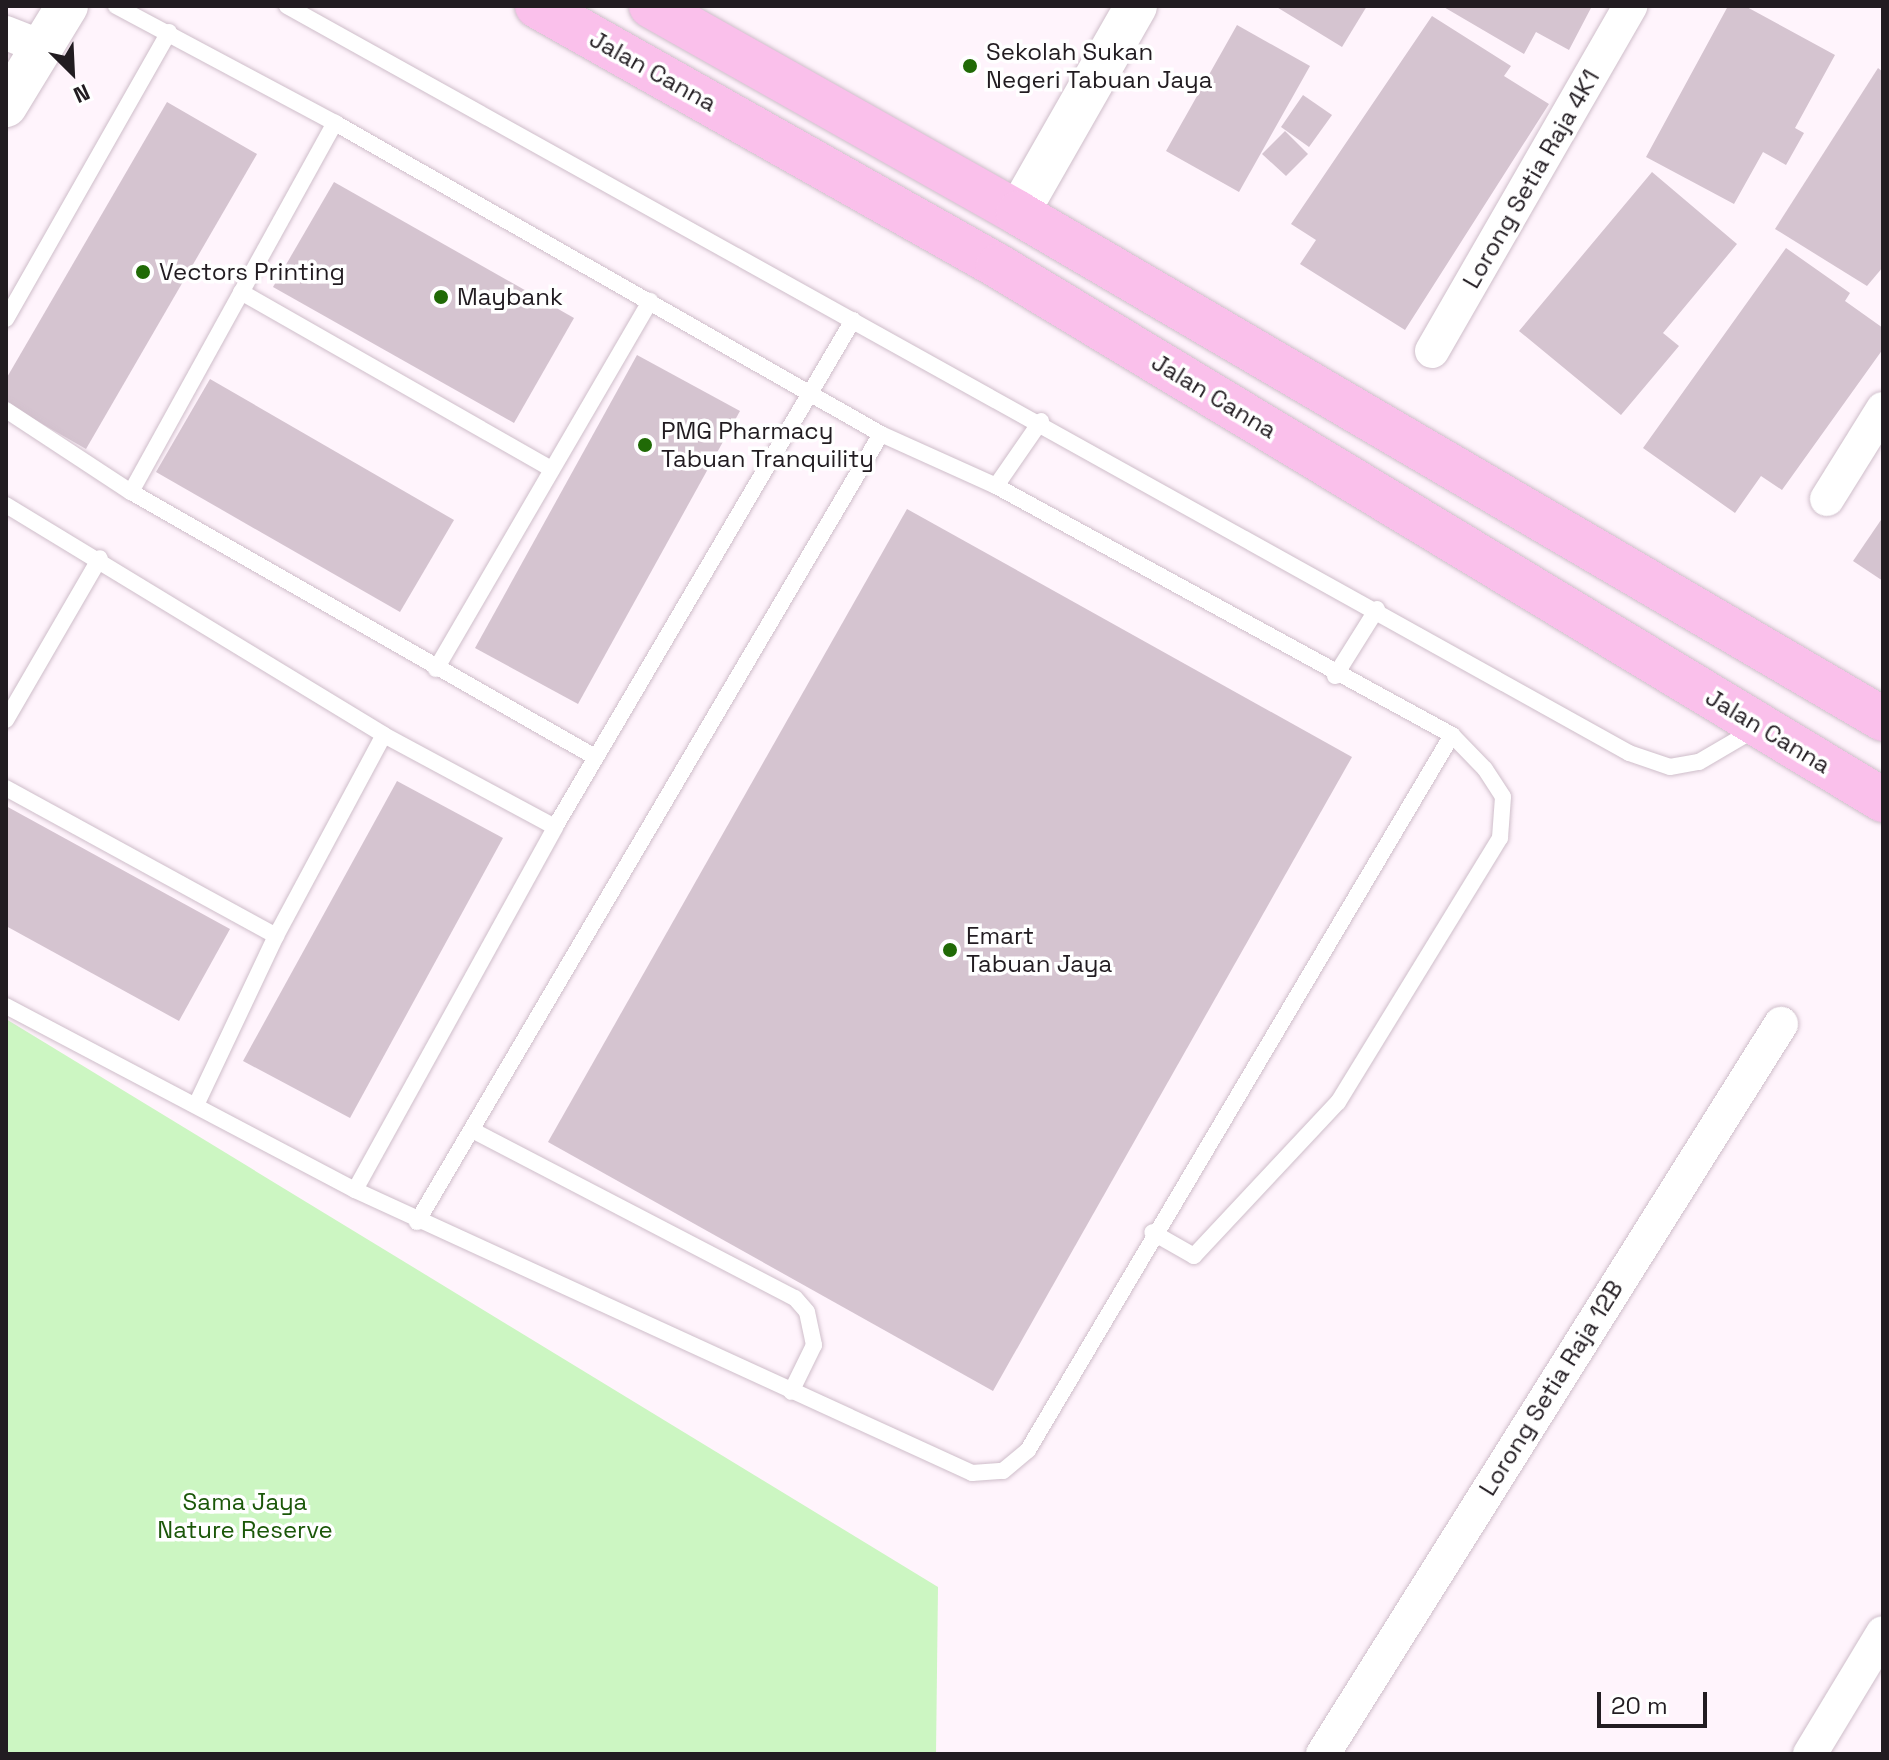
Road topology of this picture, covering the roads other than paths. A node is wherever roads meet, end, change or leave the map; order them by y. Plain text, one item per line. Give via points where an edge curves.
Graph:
1 (67, 6) edge
2 (116, 6) edge
3 (287, 6) edge
4 (537, 6) edge
5 (651, 6) edge
6 (1136, 6) edge
7 (1630, 6) edge
8 (169, 32) junction
9 (6, 33) edge
10 (44, 48) junction
11 (6, 106) edge
12 (335, 123) junction
13 (1018, 213) junction
14 (241, 292) junction
15 (650, 301) junction
16 (6, 319) edge
17 (853, 320) junction
18 (1432, 351) dead end
19 (807, 392) junction
20 (1883, 409) edge
21 (6, 410) edge
22 (1041, 421) junction
23 (881, 434) junction
24 (549, 468) junction
25 (996, 486) junction
26 (131, 492) junction
27 (1827, 499) dead end
28 (6, 505) edge
29 (100, 558) junction
30 (1377, 609) junction
31 (436, 669) junction
32 (1335, 676) junction
33 (1883, 719) edge
34 (6, 720) edge
35 (1760, 726) junction
36 (384, 735) junction
37 (1452, 735) junction
38 (595, 757) junction
39 (6, 788) edge
40 (1883, 800) edge
41 (555, 827) junction
42 (276, 936) junction
43 (6, 1006) edge
44 (1781, 1024) dead end
45 (197, 1103) junction
46 (472, 1130) junction
47 (355, 1190) junction
48 (417, 1222) junction
49 (1152, 1232) junction
50 (791, 1392) junction
51 (1883, 1633) edge
52 (1323, 1754) edge
53 (1810, 1754) edge

1 - 10 street
2 - 8 lane
3 - 17 lane
4 - 35 highway, Jalan Canna via 998,266
5 - 13 highway
6 - 13 street
7 - 18 street, Lorong Setia Raja 4K1
8 - 12 lane
8 - 16 lane
9 - 10 street
10 - 11 street
12 - 14 lane
12 - 15 lane
13 - 33 highway
14 - 24 lane
14 - 26 lane
15 - 19 lane
15 - 24 lane
17 - 19 lane
17 - 22 lane
19 - 23 lane
19 - 38 lane
20 - 27 street
21 - 26 lane
22 - 25 lane
22 - 30 lane
23 - 25 lane
23 - 46 lane
24 - 31 lane
25 - 32 lane
26 - 31 lane
28 - 29 lane
29 - 34 lane
29 - 36 lane
30 - 32 lane
30 - 35 lane via 1629,753 1670,767 1699,762
31 - 38 lane
32 - 37 lane
35 - 40 highway, Jalan Canna
36 - 41 lane
36 - 42 lane
37 - 49 lane
37 - 49 lane via 1503,797 1500,838 1338,1102 1194,1256
38 - 41 lane
39 - 42 lane
41 - 47 lane
42 - 45 lane
43 - 45 lane
44 - 52 street, Lorong Setia Raja 12B
45 - 47 lane
46 - 48 lane
46 - 50 lane via 795,1298 807,1312 814,1345
47 - 48 lane
48 - 50 lane
49 - 50 lane via 1028,1450 1003,1471 972,1473
51 - 53 street

